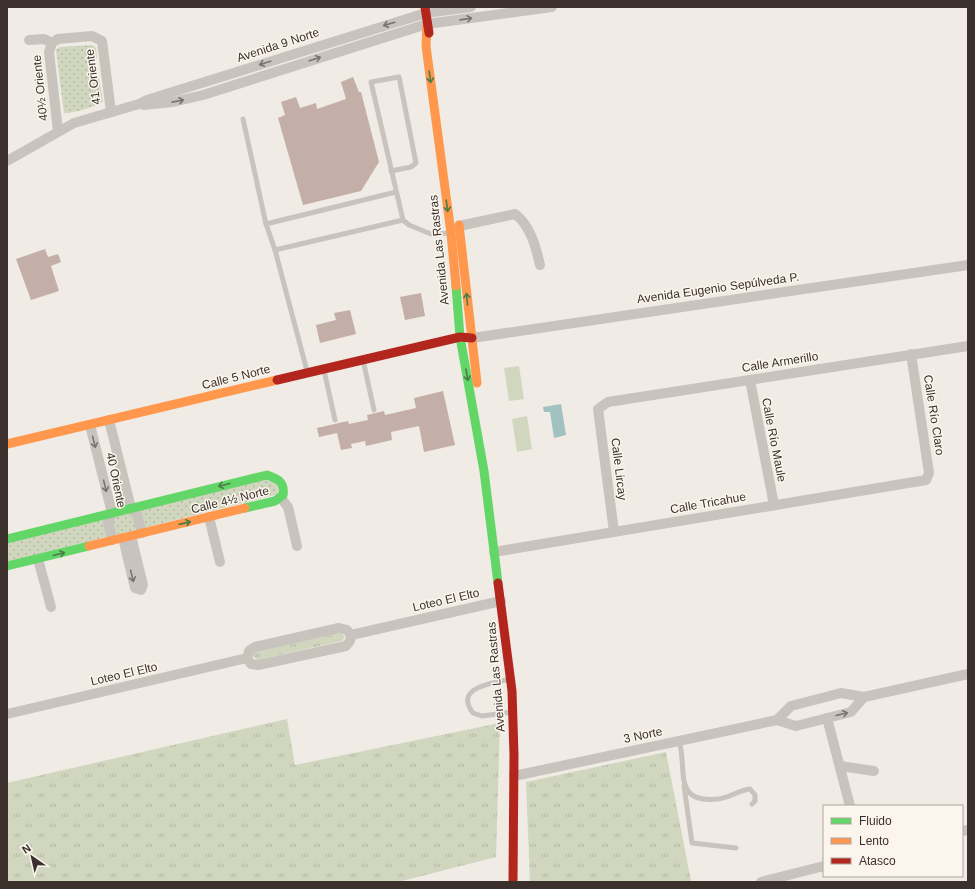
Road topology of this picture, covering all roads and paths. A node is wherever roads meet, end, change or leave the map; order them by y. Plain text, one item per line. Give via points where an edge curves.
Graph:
1 (471, 7) edge
2 (546, 8) edge
3 (426, 10) edge
4 (489, 11) edge
5 (427, 24) junction
6 (354, 34) junction
7 (29, 40) dead end
8 (52, 43) junction
9 (356, 46) junction
10 (288, 56) junction
11 (292, 67) junction
12 (226, 76) junction
13 (230, 87) junction
14 (139, 104) junction
15 (111, 112) junction
16 (243, 119) dead end
17 (58, 131) junction
18 (7, 161) edge
19 (391, 171) junction
20 (396, 192) junction
21 (403, 220) junction
22 (266, 224) junction
23 (459, 226) junction
24 (450, 233) junction
25 (275, 250) junction
26 (540, 265) dead end
27 (968, 265) edge
28 (460, 336) junction
29 (472, 338) junction
30 (968, 346) edge
31 (911, 354) junction
32 (363, 360) junction
33 (324, 368) junction
34 (307, 372) junction
35 (750, 380) junction
36 (598, 409) joint
37 (374, 410) dead end
38 (109, 420) junction
39 (335, 420) dead end
40 (90, 425) junction
41 (7, 444) edge
42 (484, 471) junction
43 (926, 480) joint
44 (281, 498) junction
45 (774, 505) junction
46 (131, 508) junction
47 (112, 513) junction
48 (209, 517) junction
49 (614, 532) junction
50 (142, 533) junction
51 (7, 539) edge
52 (112, 540) junction
53 (297, 546) dead end
54 (494, 552) junction
55 (38, 559) junction
56 (220, 562) dead end
57 (7, 566) edge
58 (501, 601) junction
59 (51, 607) dead end
60 (351, 635) junction
61 (247, 658) junction
62 (968, 674) edge
63 (510, 679) junction
64 (864, 697) junction
65 (513, 712) junction
66 (7, 714) edge
67 (828, 718) junction
68 (777, 720) junction
69 (679, 741) junction
70 (840, 766) junction
71 (874, 771) dead end
72 (514, 776) junction
73 (684, 785) junction
74 (752, 804) dead end
75 (850, 805) edge
76 (736, 848) dead end
77 (823, 866) edge
78 (513, 882) edge
79 (761, 882) edge

1 - 3 street, Avenida 9 Norte
2 - 4 street, Avenida 9 Norte
3 - 5 street, Avenida Las Rastras
3 -> 6 street, Avenida 9 Norte
5 -> 4 street, Avenida 9 Norte
5 - 9 street, Avenida 9 Norte
5 - 23 street, Avenida Las Rastras via 436,64
5 -> 24 street, Avenida Las Rastras via 427,53
6 - 9 street
6 - 10 street, Avenida 9 Norte
7 - 8 street via 44,39
8 - 15 street, 41 Oriente via 58,39 92,36 100,39 104,47
8 - 17 street, 40½ Oriente via 49,52
11 -> 9 street, Avenida 9 Norte
10 - 11 street
10 -> 12 street, Avenida 9 Norte
11 - 13 street, Avenida 9 Norte
12 - 13 street
12 - 14 street, Avenida 9 Norte
14 -> 13 street, Avenida 9 Norte via 182,101
14 - 15 street, Avenida 9 Norte
15 - 17 street, Avenida 9 Norte via 81,120
16 - 22 lane
17 - 18 street, Avenida 9 Norte
19 - 19 lane via 371,82 399,77 416,163 411,167
19 - 20 lane
20 - 21 lane
20 - 22 lane
21 - 24 lane via 431,234
21 - 25 lane
22 - 25 lane
23 - 26 street via 515,214 524,220
29 -> 23 street, Avenida Las Rastras
24 - 28 street, Avenida Las Rastras
25 - 34 lane
27 - 29 street, Avenida Eugenio Sepúlveda P.
28 - 29 street, Calle 5 Norte
28 - 32 street, Calle 5 Norte
28 -> 42 street, Avenida Las Rastras
29 - 42 street, Avenida Las Rastras
30 - 31 street, Calle Armerillo
31 - 35 street, Calle Armerillo
31 - 43 street, Calle Río Claro via 929,473
32 - 33 street, Calle 5 Norte
32 - 37 lane
33 - 34 street, Calle 5 Norte
33 - 39 lane
34 - 38 street, Calle 5 Norte
35 - 36 street, Calle Armerillo via 608,402
35 - 45 street, Calle Río Maule
36 - 49 street, Calle Lircay
38 - 40 street, Calle 5 Norte
38 - 46 street, 40 Oriente
40 - 41 street, Calle 5 Norte
40 -> 47 street, 40 Oriente
42 - 54 street, Avenida Las Rastras
43 - 45 street, Calle Tricahue
44 -> 46 street, Calle 4½ Norte via 284,491 282,483 276,477 266,475
44 - 48 street, Calle 4½ Norte via 275,502
44 - 53 street via 289,511
45 - 49 street, Calle Tricahue
46 - 47 street, Calle 4½ Norte
46 - 50 street, 40 Oriente via 137,515
47 - 51 street, Calle 4½ Norte
47 - 52 street, 40 Oriente via 108,522
50 -> 48 street, Calle 4½ Norte
48 - 56 street
49 - 54 street, Calle Tricahue
52 -> 50 street, Calle 4½ Norte
55 -> 52 street, Calle 4½ Norte
54 - 58 street, Avenida Las Rastras
55 - 57 street, Calle 4½ Norte
55 - 59 street
58 - 60 street, Loteo El Elto
58 - 63 street, Avenida Las Rastras
60 - 61 street, Loteo El Elto via 347,630 339,628 250,649
60 - 61 street via 350,642 343,646 258,665 251,664
61 - 66 street, Loteo El Elto
62 - 64 street
63 - 65 street, Avenida Las Rastras
63 - 65 lane via 474,690 468,702 473,713 482,716
67 -> 64 street, 3 Norte via 851,712
64 - 68 street via 841,693 791,706
65 - 72 street, Avenida Las Rastras
67 - 68 street, 3 Norte via 796,726
67 - 70 street
68 - 69 street, 3 Norte
69 - 72 street, 3 Norte
69 - 73 lane via 682,748 681,770
70 - 71 street
70 - 75 street
72 - 78 street, Avenida Las Rastras
73 - 74 lane via 691,795 700,799 718,800 750,789 755,795
73 - 76 lane via 692,842
77 - 79 street

